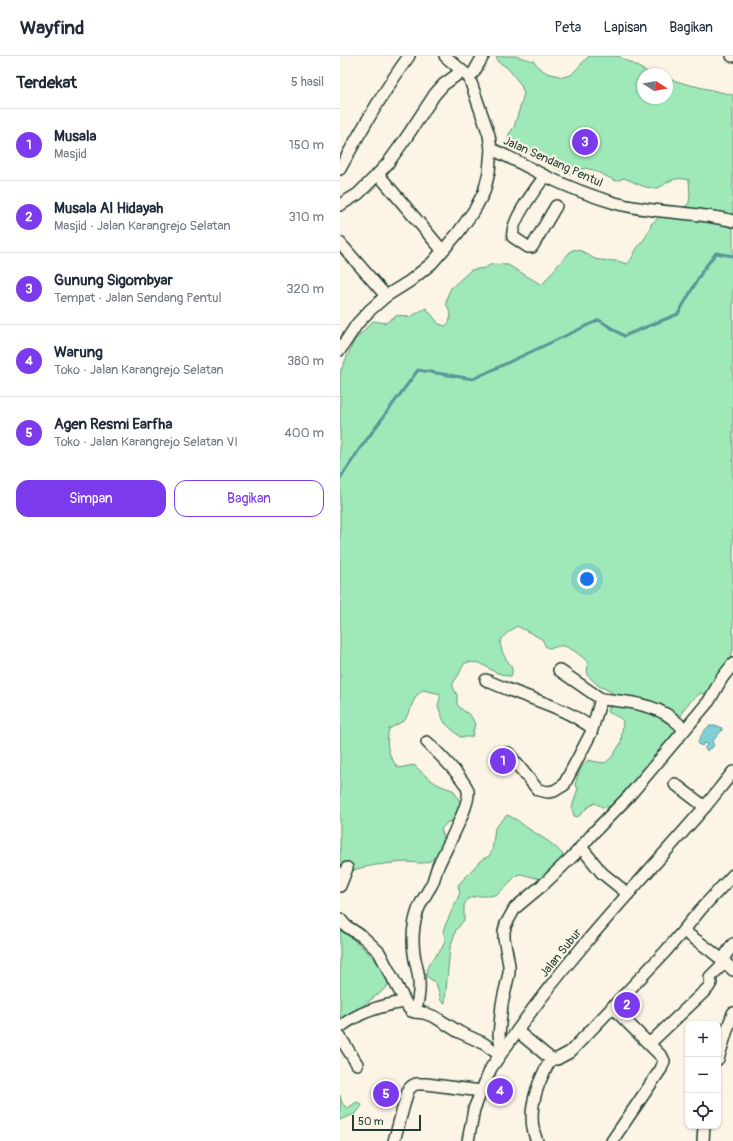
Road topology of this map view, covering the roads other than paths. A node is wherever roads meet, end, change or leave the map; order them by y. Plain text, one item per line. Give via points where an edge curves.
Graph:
1 (409, 56) edge
2 (445, 56) edge
3 (483, 56) edge
4 (466, 74) junction
5 (491, 149) junction
6 (340, 169) edge
7 (378, 174) junction
8 (545, 176) junction
9 (340, 205) edge
10 (556, 206) dead end
11 (733, 221) edge
12 (340, 243) edge
13 (442, 250) junction
14 (386, 296) junction
15 (340, 350) edge
16 (733, 664) edge
17 (559, 670) dead end
18 (486, 680) dead end
19 (601, 699) junction
20 (592, 728) junction
21 (684, 730) junction
22 (427, 742) dead end
23 (508, 753) dead end
24 (733, 772) edge
25 (675, 784) dead end
26 (705, 807) junction
27 (581, 847) junction
28 (347, 868) dead end
29 (733, 875) edge
30 (340, 886) edge
31 (628, 894) junction
32 (340, 919) edge
33 (683, 931) junction
34 (733, 944) edge
35 (724, 961) junction
36 (733, 970) edge
37 (405, 1002) junction
38 (612, 1007) junction
39 (415, 1012) junction
40 (733, 1013) edge
41 (340, 1027) edge
42 (517, 1031) junction
43 (340, 1037) edge
44 (649, 1044) junction
45 (501, 1053) junction
46 (719, 1057) edge
47 (551, 1059) junction
48 (357, 1064) dead end
49 (481, 1091) junction
50 (704, 1129) edge
51 (533, 1130) junction
52 (394, 1141) edge
53 (468, 1141) edge
54 (529, 1141) edge
55 (537, 1141) edge
56 (612, 1141) edge
57 (703, 1141) edge

1 - 6 street via 377,102
2 - 4 street, Jalan Sendang Pentul
3 - 4 street via 479,64
4 - 5 street, Jalan Sendang Pentul via 482,114
4 - 7 street via 443,85 435,94
5 - 8 street, Jalan Sendang Pentul
5 - 13 street via 490,172 484,192 458,233
7 - 9 street via 358,194
7 - 13 street
8 - 10 street via 529,198 512,232 513,236 528,247 532,247
8 - 11 street, Jalan Sendang Pentul via 587,194 633,208
12 - 14 street
13 - 14 street via 421,273
14 - 15 street via 363,317
16 - 21 street via 709,701
17 - 19 street
18 - 20 street via 566,712
19 - 20 street
19 - 21 street via 657,710 672,718
20 - 23 street via 568,779 554,791 538,790
21 - 27 street via 629,796
22 - 39 street via 460,778 468,790 468,796 415,920 413,940 419,980
24 - 26 street, Jalan Subur
25 - 26 street
26 - 31 street, Jalan Subur
27 - 31 street via 602,873
27 - 45 street via 545,883 515,908 506,924 504,938 509,965 499,1035
28 - 30 street
29 - 33 street
31 - 42 street, Jalan Subur via 589,938
32 - 37 street via 379,952
33 - 35 street
33 - 38 street
34 - 35 street
35 - 36 street
35 - 44 street via 710,977 711,983 708,988
37 - 39 street via 411,1011
37 - 41 street via 363,1013
38 - 44 street
38 - 47 street via 570,1052 557,1059
39 - 45 street via 434,1017
40 - 46 street
42 - 45 street, Jalan Subur
42 - 47 street
43 - 48 street
44 - 56 street via 664,1058 664,1064
45 - 49 street, Jalan Subur
47 - 51 street via 534,1100
49 - 52 street via 426,1084 412,1086 407,1094
49 - 53 street, Jalan Subur via 474,1109
50 - 57 street
51 - 54 street
51 - 55 street

